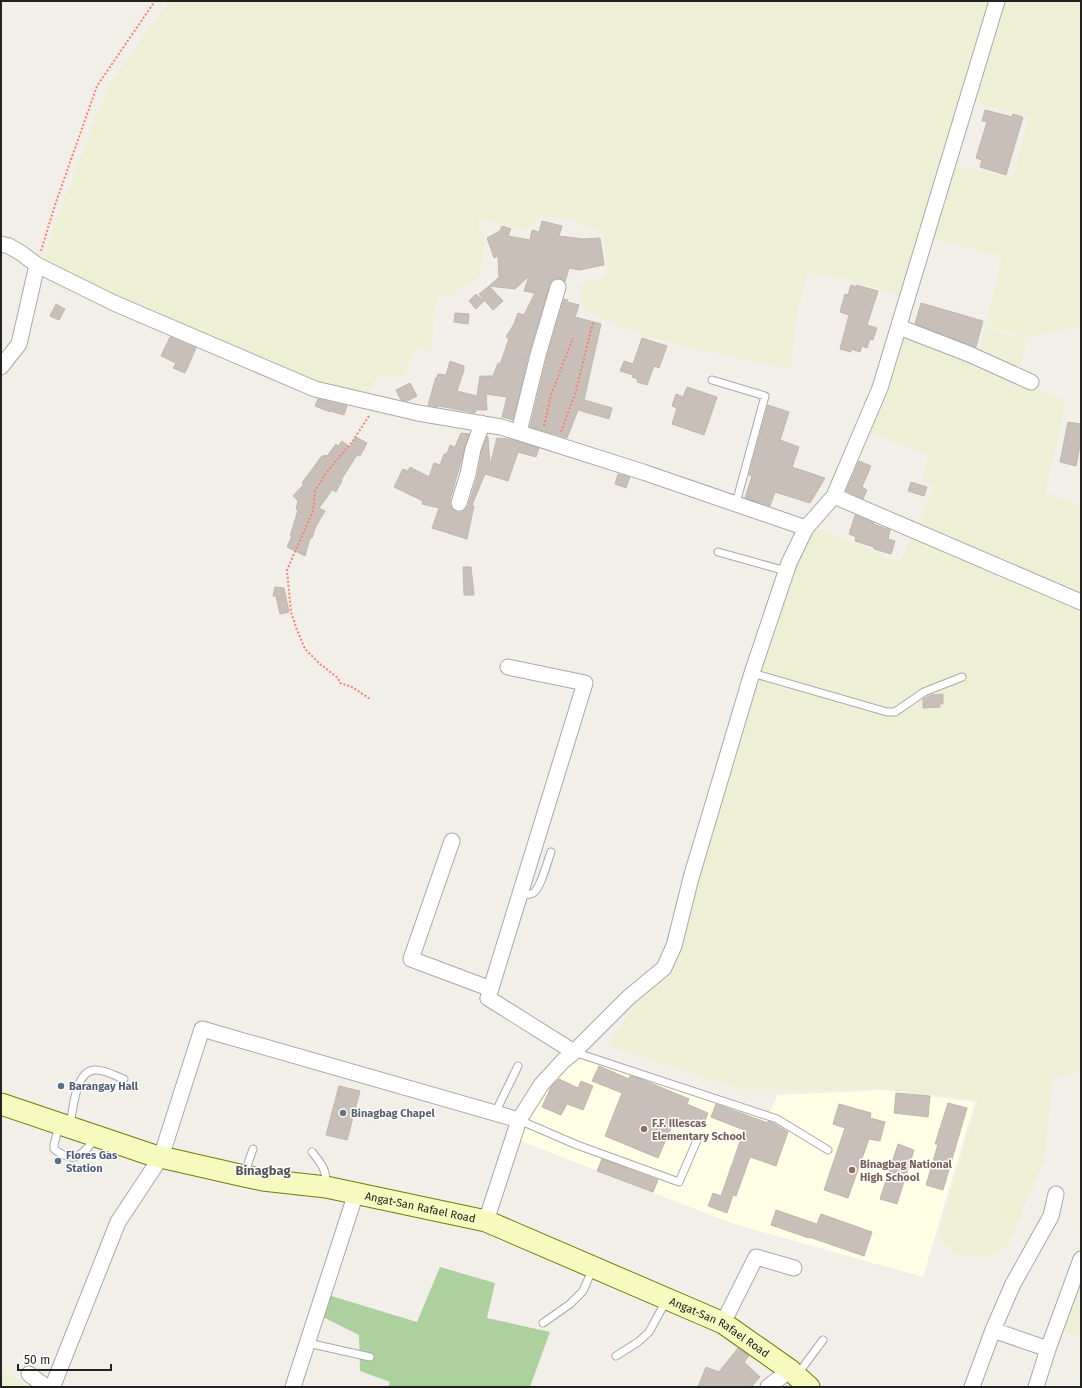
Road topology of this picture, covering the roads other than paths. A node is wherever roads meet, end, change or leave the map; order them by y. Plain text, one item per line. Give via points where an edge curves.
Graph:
1 (997, 1) edge
2 (1, 244) edge
3 (37, 265) junction
4 (558, 287) dead end
5 (899, 327) junction
6 (1, 367) edge
7 (712, 380) dead end
8 (1031, 382) dead end
9 (481, 423) junction
10 (518, 432) junction
11 (834, 496) junction
12 (459, 503) dead end
13 (736, 503) junction
14 (806, 528) junction
15 (718, 552) dead end
16 (786, 571) junction
17 (1081, 602) edge
18 (508, 667) dead end
19 (752, 674) junction
20 (962, 678) dead end
21 (452, 841) dead end
22 (551, 852) dead end
23 (520, 893) junction
24 (491, 989) junction
25 (574, 1052) junction
26 (518, 1066) dead end
27 (124, 1079) dead end
28 (1, 1104) edge
29 (495, 1112) junction
30 (519, 1120) junction
31 (65, 1125) junction
32 (97, 1136) junction
33 (698, 1138) dead end
34 (253, 1149) dead end
35 (828, 1150) dead end
36 (312, 1152) dead end
37 (161, 1156) junction
38 (244, 1176) junction
39 (326, 1187) junction
40 (356, 1193) junction
41 (1056, 1194) dead end
42 (486, 1221) junction
43 (1081, 1259) edge
44 (593, 1268) junction
45 (794, 1268) dead end
46 (666, 1299) junction
47 (543, 1323) dead end
48 (723, 1323) junction
49 (993, 1330) junction
50 (824, 1340) dead end
51 (308, 1343) junction
52 (1048, 1349) junction
53 (616, 1356) dead end
54 (370, 1357) dead end
55 (29, 1374) dead end
56 (798, 1378) edge
57 (46, 1387) edge
58 (51, 1387) edge
59 (294, 1387) edge
60 (768, 1387) edge
61 (972, 1387) edge
62 (1036, 1387) edge

1 - 5 street
2 - 3 street via 21,253
3 - 6 street via 18,344
3 - 9 street via 114,303 315,389 418,413
4 - 10 street
5 - 8 street
5 - 11 street via 880,388
7 - 13 lane via 765,396
9 - 10 street
9 - 12 street
10 - 13 street
11 - 14 street
11 - 17 street
13 - 14 street
14 - 16 street
15 - 16 lane
16 - 19 street
18 - 23 street via 586,683
19 - 20 lane via 886,712 895,712 924,692
19 - 25 street via 691,878 674,946 664,968 629,997
21 - 24 street via 411,959
22 - 23 lane via 537,889 528,895
23 - 24 street
24 - 25 street via 488,998
25 - 30 street via 541,1085
25 - 35 lane via 777,1119
26 - 29 lane
27 - 31 lane via 94,1070 85,1073
28 - 31 main road, Angat-San Rafael Road
29 - 30 street
29 - 37 street via 202,1029
30 - 33 lane via 577,1145 679,1182
30 - 42 street
31 - 32 main road, Angat-San Rafael Road
31 - 32 lane via 54,1149 71,1157 80,1156
32 - 37 main road, Angat-San Rafael Road
34 - 38 lane
36 - 39 lane via 325,1169
37 - 38 main road, Angat-San Rafael Road
37 - 58 street via 118,1222
38 - 39 main road, Angat-San Rafael Road
39 - 40 main road, Angat-San Rafael Road
40 - 42 main road, Angat-San Rafael Road
40 - 51 street
41 - 49 street via 1051,1216 1012,1284
42 - 44 main road, Angat-San Rafael Road
43 - 52 street
44 - 46 main road, Angat-San Rafael Road
44 - 47 lane via 583,1291 570,1304
45 - 48 street via 756,1257
46 - 48 main road, Angat-San Rafael Road
46 - 53 lane via 649,1332
48 - 56 main road, Angat-San Rafael Road
49 - 52 street
49 - 61 street
50 - 56 lane
51 - 54 lane
51 - 59 street
52 - 62 street
55 - 57 street
56 - 60 street

